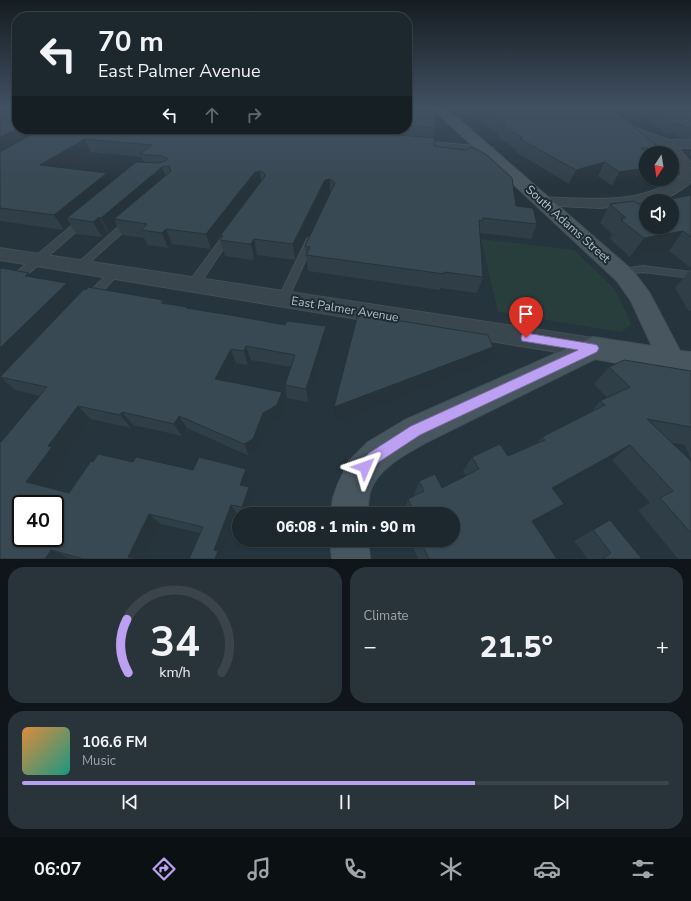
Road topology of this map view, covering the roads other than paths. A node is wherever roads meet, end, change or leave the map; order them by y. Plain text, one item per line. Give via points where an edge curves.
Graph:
1 (467, 133) edge
2 (638, 133) edge
3 (396, 143) edge
4 (667, 144) junction
5 (691, 144) edge
6 (488, 151) junction
7 (690, 175) edge
8 (543, 202) junction
9 (136, 215) edge
10 (89, 216) edge
11 (234, 227) edge
12 (314, 232) edge
13 (0, 254) edge
14 (38, 260) junction
15 (80, 266) junction
16 (115, 272) junction
17 (621, 272) junction
18 (691, 275) edge
19 (193, 285) junction
20 (0, 292) edge
21 (283, 299) junction
22 (83, 306) edge
23 (593, 348) junction
24 (682, 362) edge
25 (350, 507) edge
26 (350, 547) edge
27 (351, 559) edge

1 - 6 street, South Adams Street
2 - 4 street
3 - 6 street
4 - 5 street
4 - 7 street via 683,161
6 - 8 street, South Adams Street
7 - 8 street via 672,190 648,198 603,204
8 - 17 street, South Adams Street
9 - 15 lane
10 - 14 lane
11 - 19 lane
12 - 21 lane
13 - 14 street, East Palmer Avenue
14 - 15 street, East Palmer Avenue
14 - 20 lane
15 - 16 street, East Palmer Avenue
16 - 19 street, East Palmer Avenue
16 - 22 lane
17 - 18 lane via 643,269
17 - 24 street, South Adams Street via 631,282
19 - 21 street, East Palmer Avenue
21 - 23 street, East Palmer Avenue
23 - 24 street, East Palmer Avenue
23 - 25 street via 416,431 389,447 365,467 352,493
26 - 27 street

